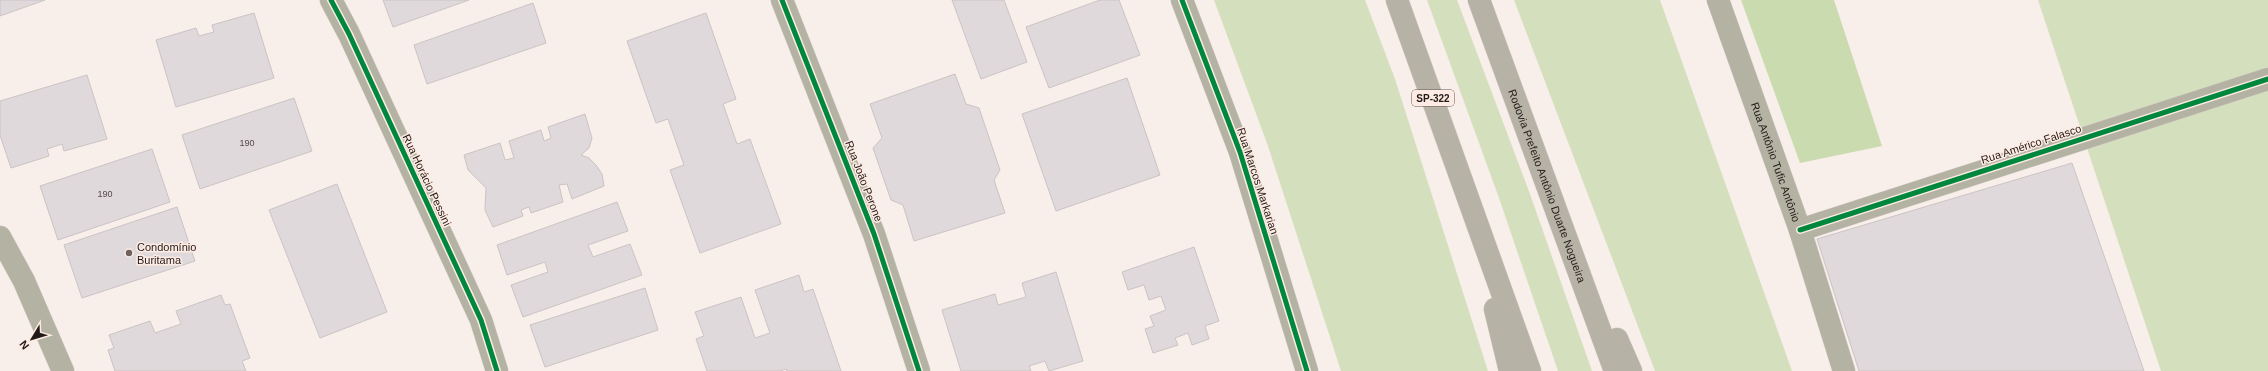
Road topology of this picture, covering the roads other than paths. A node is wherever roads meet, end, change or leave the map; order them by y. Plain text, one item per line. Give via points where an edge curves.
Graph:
1 (330, 0) edge
2 (782, 0) edge
3 (1182, 0) edge
4 (1397, 0) edge
5 (1479, 0) edge
6 (1718, 0) edge
7 (2268, 79) edge
8 (1545, 180) junction
9 (1469, 196) junction
10 (1800, 230) junction
11 (0, 237) edge
12 (63, 371) edge
13 (497, 371) edge
14 (919, 371) edge
15 (1307, 371) edge
16 (1510, 371) edge
17 (1530, 371) edge
18 (1615, 371) edge
19 (1631, 371) edge
20 (1844, 371) edge

1 - 13 street, Rua Horácio Pessini via 349,34 481,320
2 - 14 street, Rua João Perone via 874,234
3 - 15 street, Rua Marcos Markarian via 1240,152
4 - 9 highway, SP-322
5 - 8 highway, Rodovia Prefeito Antônio Duarte Nogueira
6 - 10 street, Rua Antônio Tufic Antônio
7 - 10 street, Rua Américo Falasco
8 - 18 highway, Rodovia Prefeito Antônio Duarte Nogueira
8 - 19 highway
9 - 16 highway
9 - 17 highway, SP-322
10 - 20 street, Rua Antônio Tufic Antônio
11 - 12 street via 24,281

